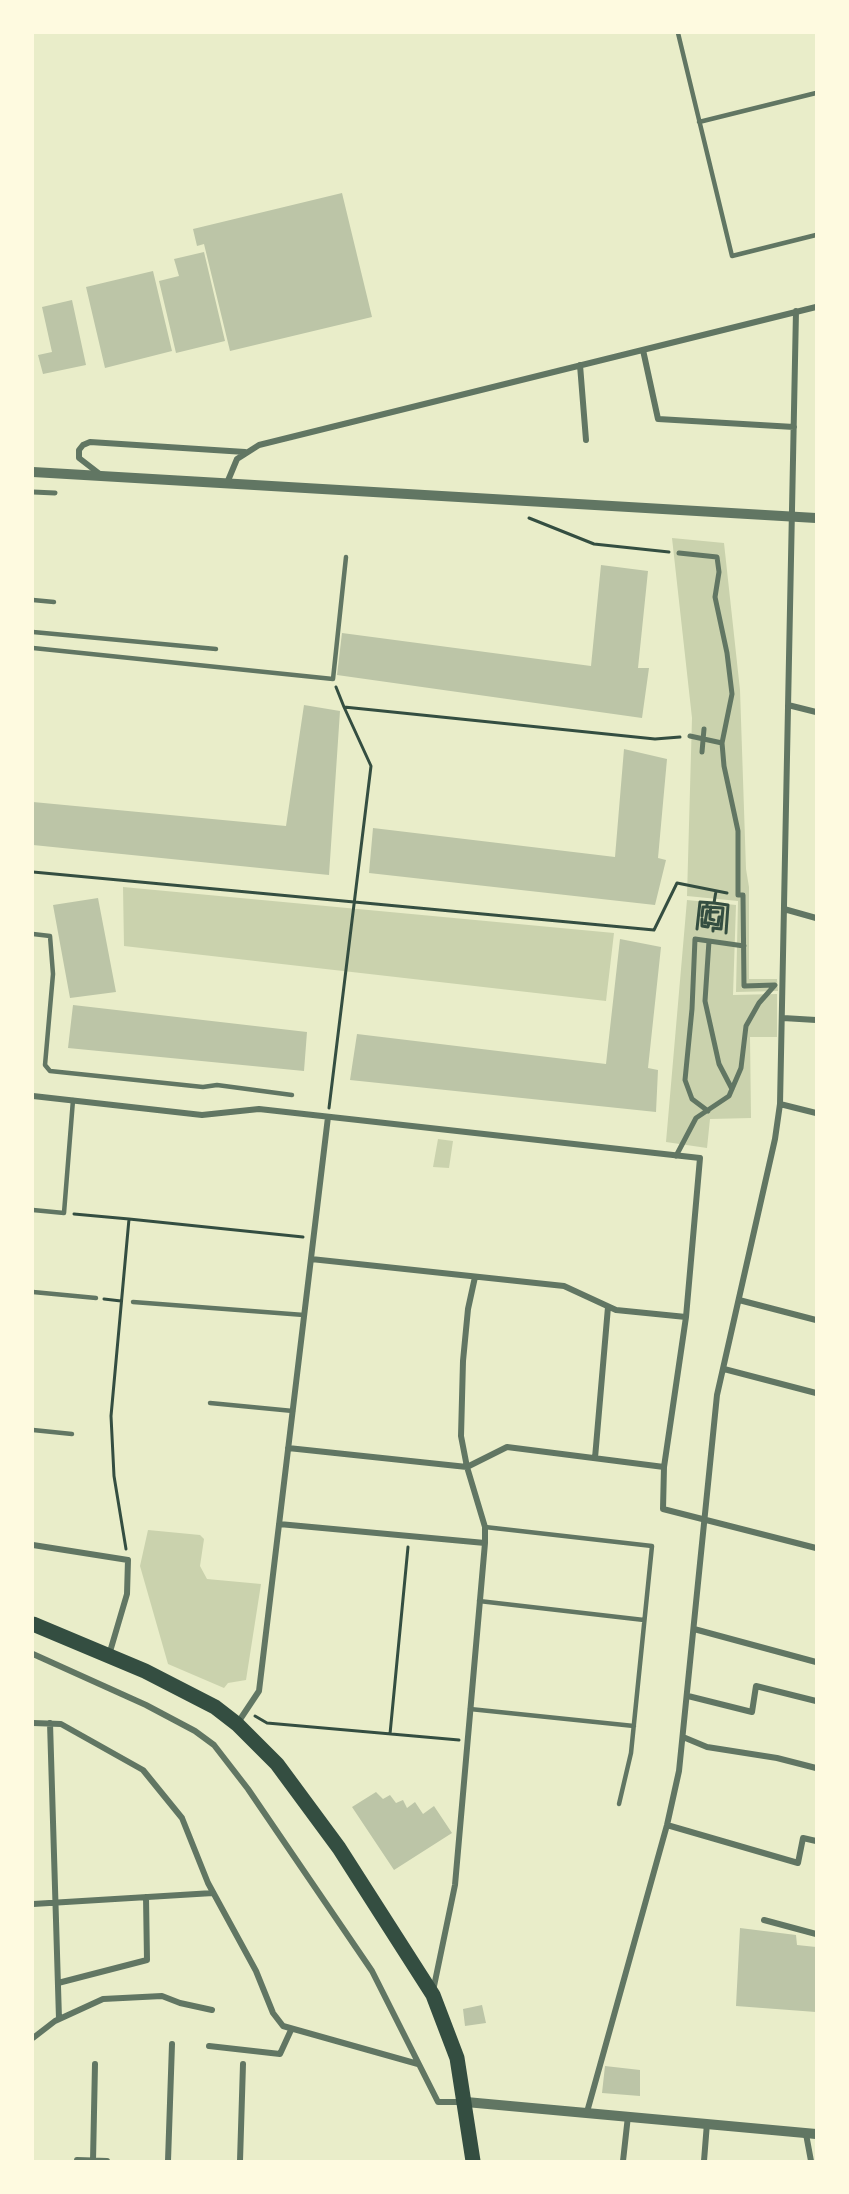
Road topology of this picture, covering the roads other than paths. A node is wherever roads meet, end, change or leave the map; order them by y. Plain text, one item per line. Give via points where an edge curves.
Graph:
1 (678, 33) edge
2 (816, 93) edge
3 (699, 122) junction
4 (816, 235) edge
5 (816, 306) edge
6 (796, 312) junction
7 (643, 350) junction
8 (580, 365) junction
9 (794, 427) junction
10 (586, 440) dead end
11 (246, 452) junction
12 (33, 472) edge
13 (103, 476) junction
14 (227, 483) junction
15 (33, 492) edge
16 (55, 493) dead end
17 (792, 516) junction
18 (816, 518) edge
19 (680, 553) road end
20 (346, 557) dead end
21 (33, 600) edge
22 (54, 602) dead end
23 (33, 632) edge
24 (33, 648) edge
25 (216, 650) dead end
26 (788, 705) junction
27 (816, 712) edge
28 (704, 729) dead end
29 (690, 736) road end
30 (703, 739) junction
31 (722, 743) junction
32 (702, 752) dead end
33 (784, 909) junction
34 (816, 918) edge
35 (33, 934) edge
36 (709, 941) junction
37 (744, 946) junction
38 (783, 1018) junction
39 (816, 1020) edge
40 (732, 1089) junction
41 (292, 1095) dead end
42 (33, 1096) edge
43 (73, 1100) junction
44 (780, 1104) junction
45 (708, 1111) junction
46 (816, 1113) edge
47 (328, 1117) junction
48 (676, 1156) junction
49 (33, 1210) edge
50 (311, 1259) junction
51 (475, 1277) junction
52 (33, 1292) edge
53 (96, 1298) road end
54 (740, 1300) junction
55 (134, 1302) dead end
56 (608, 1307) junction
57 (304, 1315) junction
58 (686, 1317) junction
59 (816, 1320) edge
60 (724, 1369) junction
61 (816, 1393) edge
62 (210, 1403) dead end
63 (293, 1411) junction
64 (33, 1430) edge
65 (72, 1434) dead end
66 (288, 1448) junction
67 (595, 1458) junction
68 (466, 1467) junction
69 (664, 1467) junction
70 (705, 1518) junction
71 (279, 1524) junction
72 (485, 1527) junction
73 (485, 1543) junction
74 (33, 1545) edge
75 (816, 1548) edge
76 (479, 1601) junction
77 (644, 1620) junction
78 (33, 1624) edge
79 (694, 1629) junction
80 (33, 1654) edge
81 (108, 1655) junction
82 (816, 1662) edge
83 (688, 1696) junction
84 (816, 1701) edge
85 (470, 1708) junction
86 (33, 1723) edge
87 (50, 1724) junction
88 (237, 1724) junction
89 (634, 1726) junction
90 (683, 1737) junction
91 (816, 1768) edge
92 (619, 1804) dead end
93 (667, 1825) junction
94 (816, 1841) edge
95 (213, 1893) junction
96 (146, 1897) junction
97 (56, 1902) junction
98 (33, 1904) edge
99 (765, 1920) dead end
100 (816, 1934) edge
101 (58, 1983) junction
102 (433, 1995) junction
103 (212, 2010) dead end
104 (59, 2019) junction
105 (291, 2030) junction
106 (33, 2038) edge
107 (172, 2044) dead end
108 (209, 2046) dead end
109 (95, 2064) dead end
110 (243, 2064) dead end
111 (418, 2064) junction
112 (466, 2102) junction
113 (587, 2112) junction
114 (628, 2116) junction
115 (707, 2123) junction
116 (811, 2134) edge
117 (77, 2160) edge
118 (93, 2161) edge
119 (107, 2161) edge
120 (168, 2161) edge
121 (240, 2161) edge
122 (473, 2161) edge
123 (623, 2161) edge
124 (704, 2161) edge
125 (811, 2161) edge

1 - 3 lane
2 - 3 lane
3 - 4 lane via 732,256
5 - 6 street
6 - 7 street
6 - 9 street
7 - 8 street
7 - 9 street via 658,419
8 - 10 street
8 - 11 street via 259,445
9 - 17 street
11 - 13 street via 90,442 82,445 79,458
11 - 14 street via 237,459
12 - 13 street
13 - 14 street
14 - 17 street
15 - 16 street
17 - 18 street
17 - 26 street
19 - 31 street via 717,557 715,597 732,694
20 - 24 lane via 333,679
21 - 22 lane
23 - 25 lane
26 - 27 street
26 - 33 street
28 - 30 street
29 - 30 street
30 - 31 street
30 - 32 street
31 - 37 street via 738,831 738,895 743,895
33 - 34 street
33 - 38 street
35 - 41 lane via 50,936 53,974 45,1065 50,1071
36 - 37 street
36 - 40 street via 705,1001 719,1064
36 - 45 street via 695,939 685,1080 692,1099
37 - 40 street via 744,986 775,986 746,1026 741,1068
38 - 39 street
38 - 44 street
40 - 45 street via 724,1102
42 - 43 street
43 - 47 street via 202,1115 259,1109
43 - 49 lane via 64,1213
44 - 46 street
44 - 54 street
45 - 48 street via 696,1118
47 - 48 street
47 - 50 street
48 - 58 street via 700,1158
50 - 51 street
50 - 57 street
51 - 56 street via 564,1286
51 - 68 street via 463,1361 461,1436
52 - 53 lane
54 - 59 street
54 - 60 street
55 - 57 lane
56 - 58 street
56 - 67 street
57 - 63 street
58 - 69 street
60 - 61 street
60 - 70 street via 717,1395
62 - 63 lane
63 - 66 street
64 - 65 lane
66 - 68 street
66 - 71 street
67 - 68 street via 507,1448
67 - 69 street
68 - 72 street
69 - 70 street via 663,1509
70 - 75 street
70 - 79 street
71 - 73 street
71 - 88 street via 259,1691
72 - 73 street
72 - 77 lane via 652,1546
73 - 76 street
74 - 81 street via 128,1560 127,1594
76 - 77 lane
76 - 85 street
77 - 89 lane
78 - 81 main road
79 - 82 street
79 - 83 street
80 - 111 street via 146,1705 214,1745 372,1971
81 - 88 main road via 181,1688
83 - 84 street via 752,1712 756,1686
83 - 90 street
85 - 89 lane
85 - 102 street via 455,1885
86 - 87 street
87 - 95 street via 61,1724 143,1770 182,1818
87 - 97 street
88 - 102 main road via 300,1794
89 - 92 lane
90 - 91 street via 718,1750
90 - 93 street
93 - 94 street via 798,1863 803,1838
93 - 113 street
95 - 96 street
95 - 105 street via 256,1971 273,2013
96 - 97 street
96 - 101 street via 147,1960
97 - 98 street
97 - 101 street
99 - 100 street
101 - 104 street
102 - 112 main road via 457,2058
103 - 104 street via 162,1996 103,1999
104 - 106 street
105 - 108 street via 280,2054
105 - 111 street
107 - 120 street
109 - 118 street
110 - 121 street
111 - 112 street via 438,2102
112 - 113 street
112 - 122 main road
113 - 114 street
114 - 115 street
114 - 123 street
115 - 116 street
115 - 124 street
116 - 125 street
117 - 118 street
118 - 119 street

